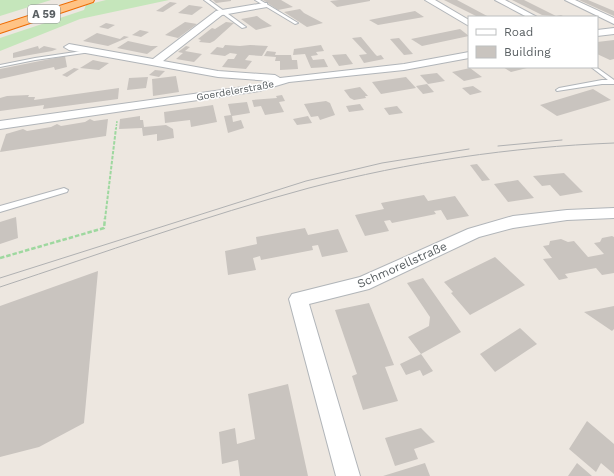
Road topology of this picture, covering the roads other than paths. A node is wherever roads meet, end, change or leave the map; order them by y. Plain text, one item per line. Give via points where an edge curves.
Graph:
1 (68, 0) edge
2 (89, 0) edge
3 (206, 0) edge
4 (429, 0) edge
5 (499, 0) edge
6 (569, 0) edge
7 (260, 2) edge
8 (223, 12) junction
9 (531, 16) edge
10 (0, 21) edge
11 (614, 21) edge
12 (468, 22) edge
13 (296, 24) dead end
14 (244, 27) dead end
15 (0, 29) edge
16 (614, 31) edge
17 (598, 33) edge
18 (69, 47) dead end
19 (89, 51) junction
20 (468, 55) edge
21 (154, 63) junction
22 (0, 66) edge
23 (594, 68) edge
24 (288, 79) junction
25 (614, 82) edge
26 (560, 90) dead end
27 (0, 125) edge
28 (64, 190) dead end
29 (0, 209) edge
30 (614, 213) edge
31 (348, 476) edge

1 - 10 highway, A 59
2 - 15 highway, A 59
3 - 8 lane
4 - 12 street
5 - 9 street
6 - 11 street
7 - 8 street
7 - 13 lane
8 - 14 lane
8 - 21 street
16 - 17 street
18 - 19 street
19 - 21 street
19 - 22 lane via 35,58
20 - 24 street, Goerdelerstraße via 404,67
21 - 24 street via 218,74
23 - 25 lane
24 - 27 street, Goerdelerstraße via 259,88
25 - 26 lane
28 - 29 lane
30 - 31 street, Schmorellstraße via 567,215 513,222 474,233 363,284 298,299

